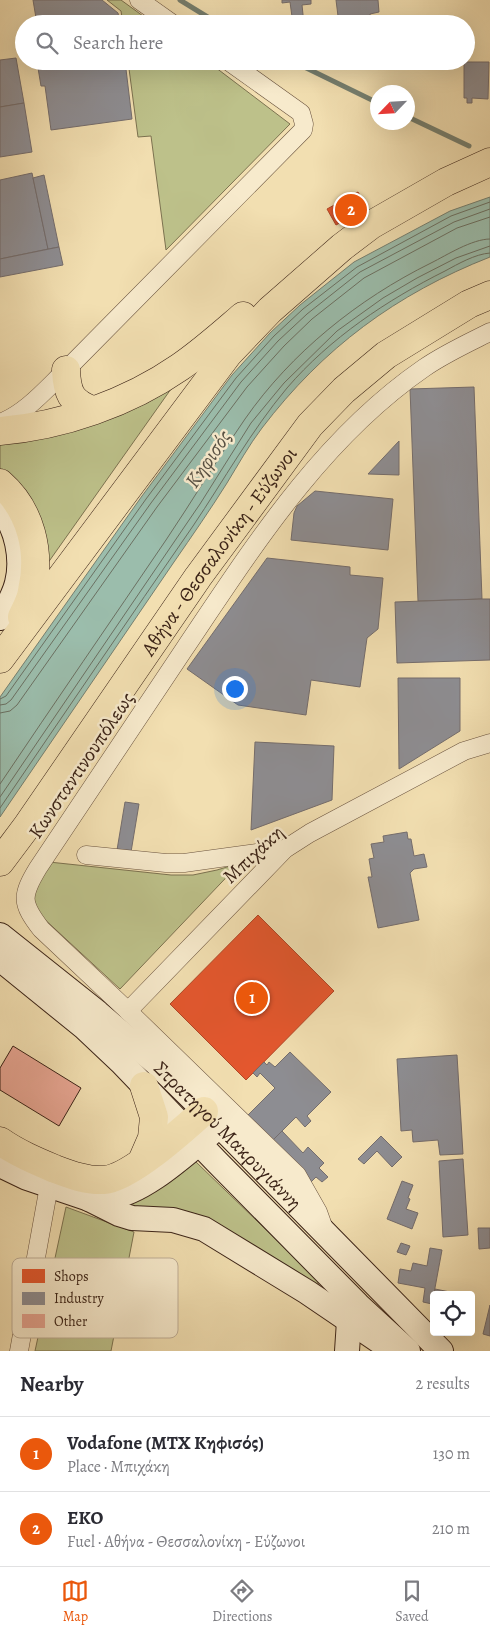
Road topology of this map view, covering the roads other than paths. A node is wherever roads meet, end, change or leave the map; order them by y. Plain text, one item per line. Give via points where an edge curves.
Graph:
1 (139, 0) edge
2 (160, 15) edge
3 (241, 70) edge
4 (490, 162) edge
5 (318, 268) junction
6 (483, 302) edge
7 (490, 332) edge
8 (66, 370) junction
9 (92, 410) junction
10 (0, 422) edge
11 (0, 432) edge
12 (0, 483) edge
13 (0, 508) edge
14 (0, 618) edge
15 (5, 653) edge
16 (490, 742) edge
17 (285, 849) junction
18 (86, 855) dead end
19 (0, 862) edge
20 (0, 936) edge
21 (0, 959) edge
22 (128, 1011) junction
23 (129, 1054) junction
24 (144, 1086) junction
25 (212, 1118) junction
26 (192, 1136) junction
27 (0, 1141) edge
28 (142, 1161) junction
29 (0, 1165) edge
30 (49, 1186) junction
31 (90, 1199) junction
32 (326, 1236) junction
33 (36, 1258) edge
34 (376, 1286) junction
35 (354, 1313) junction
36 (21, 1338) edge
37 (19, 1351) edge
38 (347, 1351) edge
39 (396, 1351) edge
40 (408, 1351) edge
41 (441, 1351) edge

1 - 2 street
3 - 8 street via 302,113 303,130
4 - 5 highway via 446,182 371,225
5 - 9 highway via 259,302 178,369 132,394
5 - 15 highway via 270,310 228,354
6 - 19 highway, Αθήνα - Θεσσαλονίκη - Εύζωνοι via 386,355 344,390 310,425 198,577
7 - 22 street, Κωνσταντινουπόλεως via 426,367 404,383 369,412 301,484 218,600 27,886 26,905 31,916
8 - 9 highway via 72,398
8 - 10 street via 26,408
9 - 11 highway via 54,422
12 - 15 highway via 24,513 33,538 36,560 32,592
13 - 14 street via 17,542 19,570 13,594
16 - 17 street, Μπιχάκη via 464,752
17 - 18 street via 184,863
17 - 22 street, Μπιχάκη
20 - 23 street, Στρατηγού Μακρυγιάννη via 85,1002
21 - 23 street, Στρατηγού Μακρυγιάννη via 85,1028
22 - 32 street, Κωνσταντινουπόλεως via 296,1175 318,1212
23 - 24 street, Στρατηγού Μακρυγιάννη
23 - 25 street, Στρατηγού Μακρυγιάννη
24 - 26 street, Στρατηγού Μακρυγιάννη
24 - 28 highway via 154,1117 152,1138
25 - 26 highway
25 - 32 street, Στρατηγού Μακρυγιάννη
26 - 28 highway
26 - 31 street via 176,1164 110,1198
26 - 35 street, Στρατηγού Μακρυγιάννη
27 - 28 highway via 33,1160 92,1180 120,1176
29 - 30 street
30 - 31 street
30 - 33 street
31 - 35 street via 132,1218 173,1220 204,1229 290,1282
32 - 34 street, Στρατηγού Μακρυγιάννη
34 - 35 street
34 - 41 street, Στρατηγού Μακρυγιάννη
35 - 38 street
35 - 39 street
35 - 40 street, Στρατηγού Μακρυγιάννη
36 - 37 street

